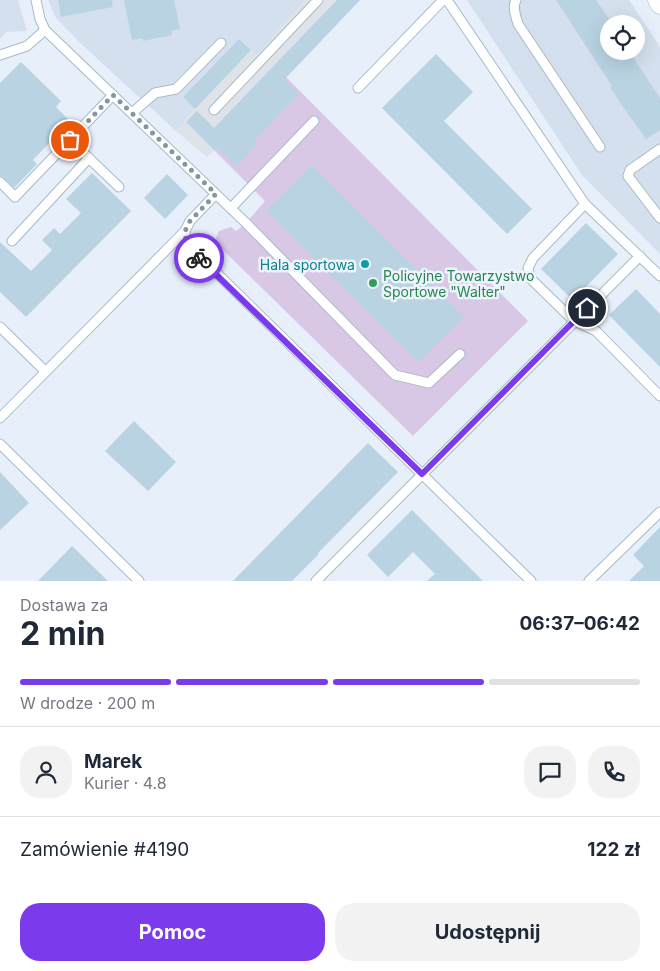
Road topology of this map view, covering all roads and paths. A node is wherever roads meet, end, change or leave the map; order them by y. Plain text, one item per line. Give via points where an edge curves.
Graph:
1 (36, 0) edge
2 (318, 0) edge
3 (442, 0) edge
4 (446, 0) edge
5 (516, 0) edge
6 (656, 0) edge
7 (660, 5) edge
8 (45, 30) junction
9 (220, 43) dead end
10 (0, 55) edge
11 (358, 88) dead end
12 (113, 95) junction
13 (214, 110) dead end
14 (132, 113) junction
15 (314, 121) dead end
16 (70, 140) junction
17 (600, 147) dead end
18 (660, 149) edge
19 (89, 158) junction
20 (0, 182) edge
21 (119, 187) dead end
22 (216, 194) junction
23 (585, 204) junction
24 (231, 208) junction
25 (660, 218) edge
26 (185, 231) junction
27 (12, 241) dead end
28 (640, 256) junction
29 (660, 276) edge
30 (574, 321) junction
31 (0, 327) edge
32 (460, 354) dead end
33 (45, 371) junction
34 (660, 396) edge
35 (0, 418) edge
36 (0, 444) edge
37 (422, 474) junction
38 (660, 512) edge
39 (139, 581) edge
40 (316, 581) edge
41 (531, 581) edge
42 (589, 581) edge

1 - 8 lane
2 - 13 lane
3 - 11 lane
4 - 23 lane
5 - 17 lane via 514,13 518,24
6 - 7 street
8 - 10 lane via 28,46
8 - 12 lane
9 - 14 lane via 176,90 156,94
12 - 14 lane
12 - 16 lane
14 - 22 lane
15 - 24 lane
16 - 19 lane
16 - 20 lane via 15,197
18 - 25 lane via 630,170 628,176
19 - 21 lane
19 - 27 lane
22 - 24 lane
22 - 26 lane via 190,221
23 - 28 lane
23 - 30 lane via 533,258 528,268 530,278
24 - 32 lane via 395,375 429,383
26 - 33 lane
26 - 37 lane via 186,243 195,254
28 - 29 lane
28 - 30 lane
30 - 34 lane via 596,331
30 - 37 lane
31 - 33 lane
33 - 35 lane
36 - 39 lane
37 - 40 lane
37 - 41 lane
38 - 42 lane

